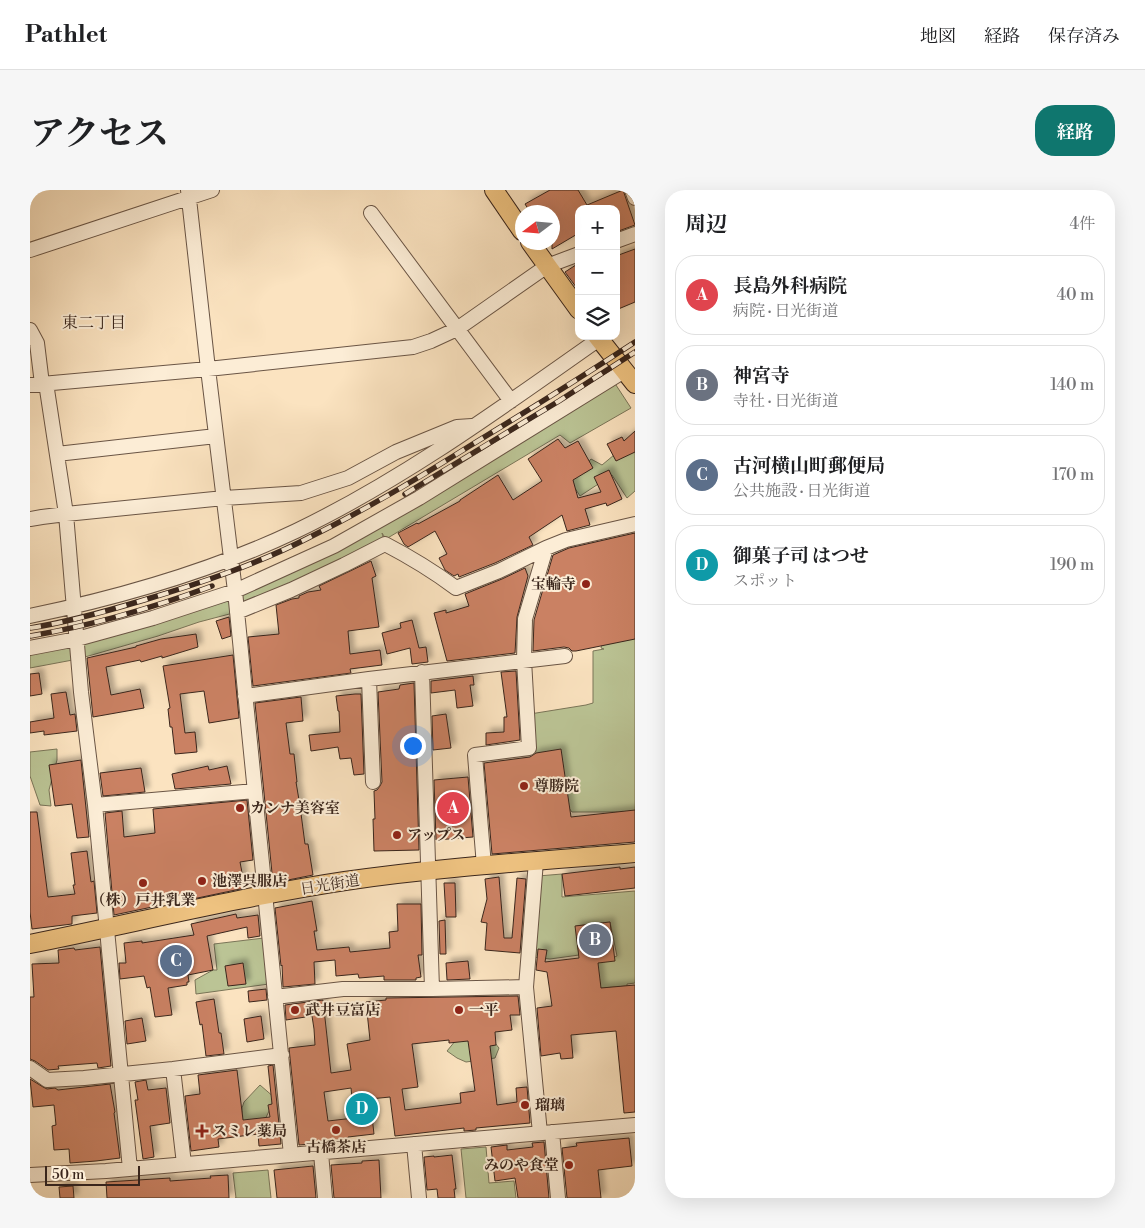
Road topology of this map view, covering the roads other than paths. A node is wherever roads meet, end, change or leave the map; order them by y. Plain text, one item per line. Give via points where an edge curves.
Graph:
1 (212, 190) edge
2 (494, 190) edge
3 (632, 190) edge
4 (188, 194) edge
5 (635, 198) edge
6 (371, 213) dead end
7 (515, 221) edge
8 (635, 234) edge
9 (620, 240) edge
10 (30, 250) edge
11 (536, 250) edge
12 (575, 256) edge
13 (547, 266) junction
14 (575, 304) edge
15 (457, 329) junction
16 (30, 330) edge
17 (595, 340) edge
18 (600, 340) edge
19 (208, 369) junction
20 (624, 371) junction
21 (39, 384) edge
22 (635, 384) edge
23 (511, 401) junction
24 (475, 425) junction
25 (216, 436) junction
26 (57, 454) junction
27 (224, 498) junction
28 (66, 514) junction
29 (30, 520) edge
30 (635, 524) edge
31 (546, 548) junction
32 (231, 559) junction
33 (235, 590) junction
34 (74, 607) junction
35 (237, 612) junction
36 (30, 616) edge
37 (76, 639) junction
38 (30, 648) edge
39 (565, 656) dead end
40 (524, 660) junction
41 (422, 672) junction
42 (369, 679) junction
43 (245, 696) junction
44 (373, 782) dead end
45 (254, 791) junction
46 (95, 805) junction
47 (635, 853) edge
48 (536, 861) junction
49 (484, 866) junction
50 (429, 871) junction
51 (265, 895) junction
52 (107, 928) junction
53 (30, 944) edge
54 (526, 987) junction
55 (432, 989) junction
56 (275, 997) junction
57 (282, 1055) junction
58 (30, 1068) edge
59 (173, 1069) junction
60 (122, 1074) junction
61 (30, 1080) edge
62 (47, 1080) junction
63 (635, 1125) edge
64 (546, 1133) junction
65 (414, 1144) junction
66 (321, 1153) junction
67 (291, 1155) junction
68 (184, 1164) junction
69 (130, 1169) junction
70 (30, 1175) edge
71 (325, 1198) edge
72 (419, 1198) edge
73 (558, 1198) edge

1 - 4 street
2 - 7 main road
3 - 5 street
4 - 10 street
4 - 19 street
6 - 15 street
8 - 9 street
11 - 13 main road
12 - 13 street
13 - 14 main road
13 - 15 street
15 - 19 street via 413,347
15 - 23 street
16 - 21 street via 37,343
17 - 23 street
18 - 20 main road
19 - 21 street
19 - 25 street
20 - 22 main road
20 - 33 street via 334,546
21 - 26 street
23 - 24 street
24 - 27 street via 457,427 396,452 348,478 301,493
24 - 32 street via 368,493 296,531
25 - 26 street
25 - 27 street
26 - 28 street
27 - 28 street
27 - 32 street
28 - 29 street
28 - 34 street
30 - 31 street via 566,540
31 - 35 street via 456,588 411,557 385,544 291,590
31 - 40 street via 525,619
32 - 33 street
32 - 34 street via 146,588
33 - 35 street
33 - 37 street via 153,618
34 - 36 street
34 - 37 street
35 - 43 street
37 - 38 street
37 - 46 street
39 - 40 street
40 - 41 street
40 - 49 street via 529,748 475,755
41 - 42 street
41 - 50 street
42 - 43 street
42 - 44 street
43 - 45 street
45 - 46 street
45 - 51 street
46 - 52 street
47 - 48 main road, 日光街道
48 - 49 main road, 日光街道
48 - 54 street
49 - 50 main road, 日光街道
50 - 51 main road, 日光街道
50 - 55 street
51 - 52 main road, 日光街道
51 - 56 street
52 - 53 main road, 日光街道
52 - 60 street
54 - 55 street
54 - 64 street
55 - 56 street via 343,989
56 - 57 street
57 - 59 street
57 - 67 street
58 - 62 street
59 - 60 street
59 - 68 street
60 - 62 street
60 - 69 street
61 - 62 street
63 - 64 street
64 - 65 street
64 - 73 street
65 - 66 street
65 - 72 street
66 - 67 street
66 - 71 street
67 - 68 street
68 - 69 street
69 - 70 street

